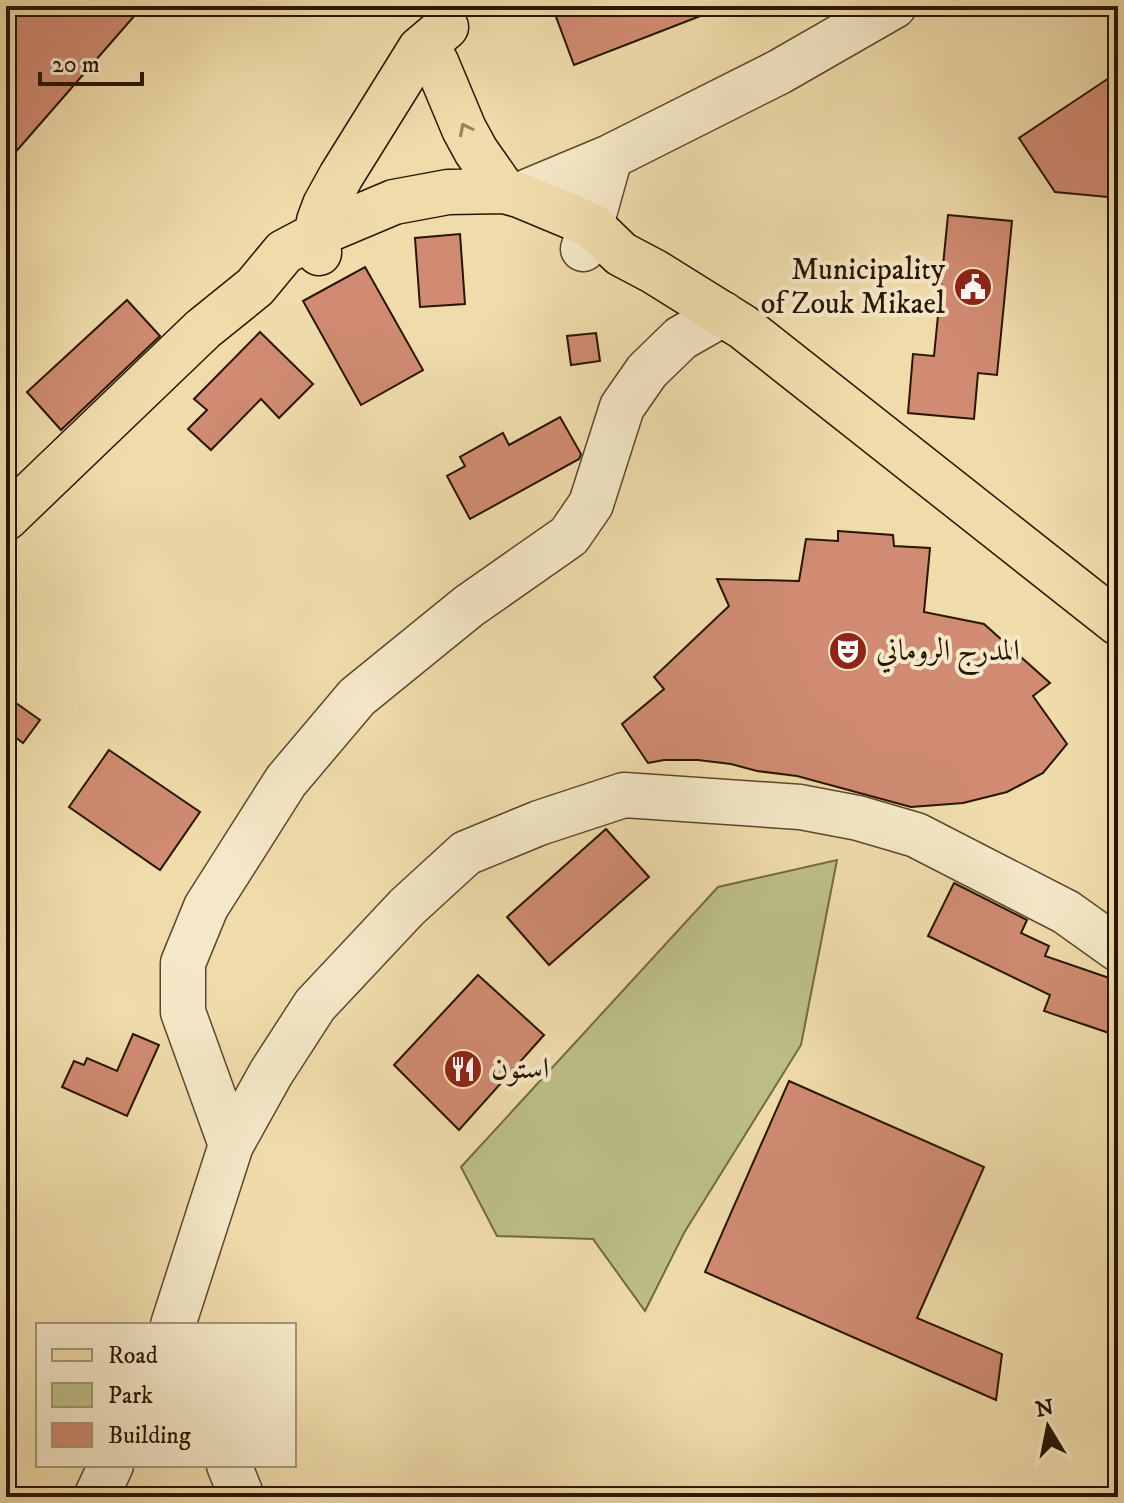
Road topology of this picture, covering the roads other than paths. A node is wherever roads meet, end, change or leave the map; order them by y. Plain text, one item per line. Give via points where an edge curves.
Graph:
1 (894, 6) edge
2 (446, 32) edge
3 (610, 157) junction
4 (512, 193) junction
5 (334, 242) junction
6 (598, 242) junction
7 (723, 314) junction
8 (6, 518) edge
9 (1118, 623) edge
10 (1118, 949) edge
11 (231, 1145) junction
12 (174, 1323) edge
13 (110, 1467) edge
14 (230, 1467) edge
15 (96, 1497) edge
16 (242, 1497) edge

1 - 3 street via 779,72
4 -> 2 main road via 464,129
2 - 5 main road via 420,49 325,205 319,221
3 - 4 street
3 - 6 street
4 - 5 main road via 448,192 394,202
4 - 6 main road
5 - 6 main road via 450,220 507,221
5 - 8 main road via 284,252 255,287 203,329
6 - 7 main road
7 - 9 main road
7 - 11 street via 681,338 647,371 622,407 591,504 569,536 469,606 357,697 286,781 206,907 183,963 183,1012
10 - 11 street via 1066,912 916,835 800,807 624,795 466,853 315,1005
11 - 12 street
13 - 15 street
14 - 16 street

